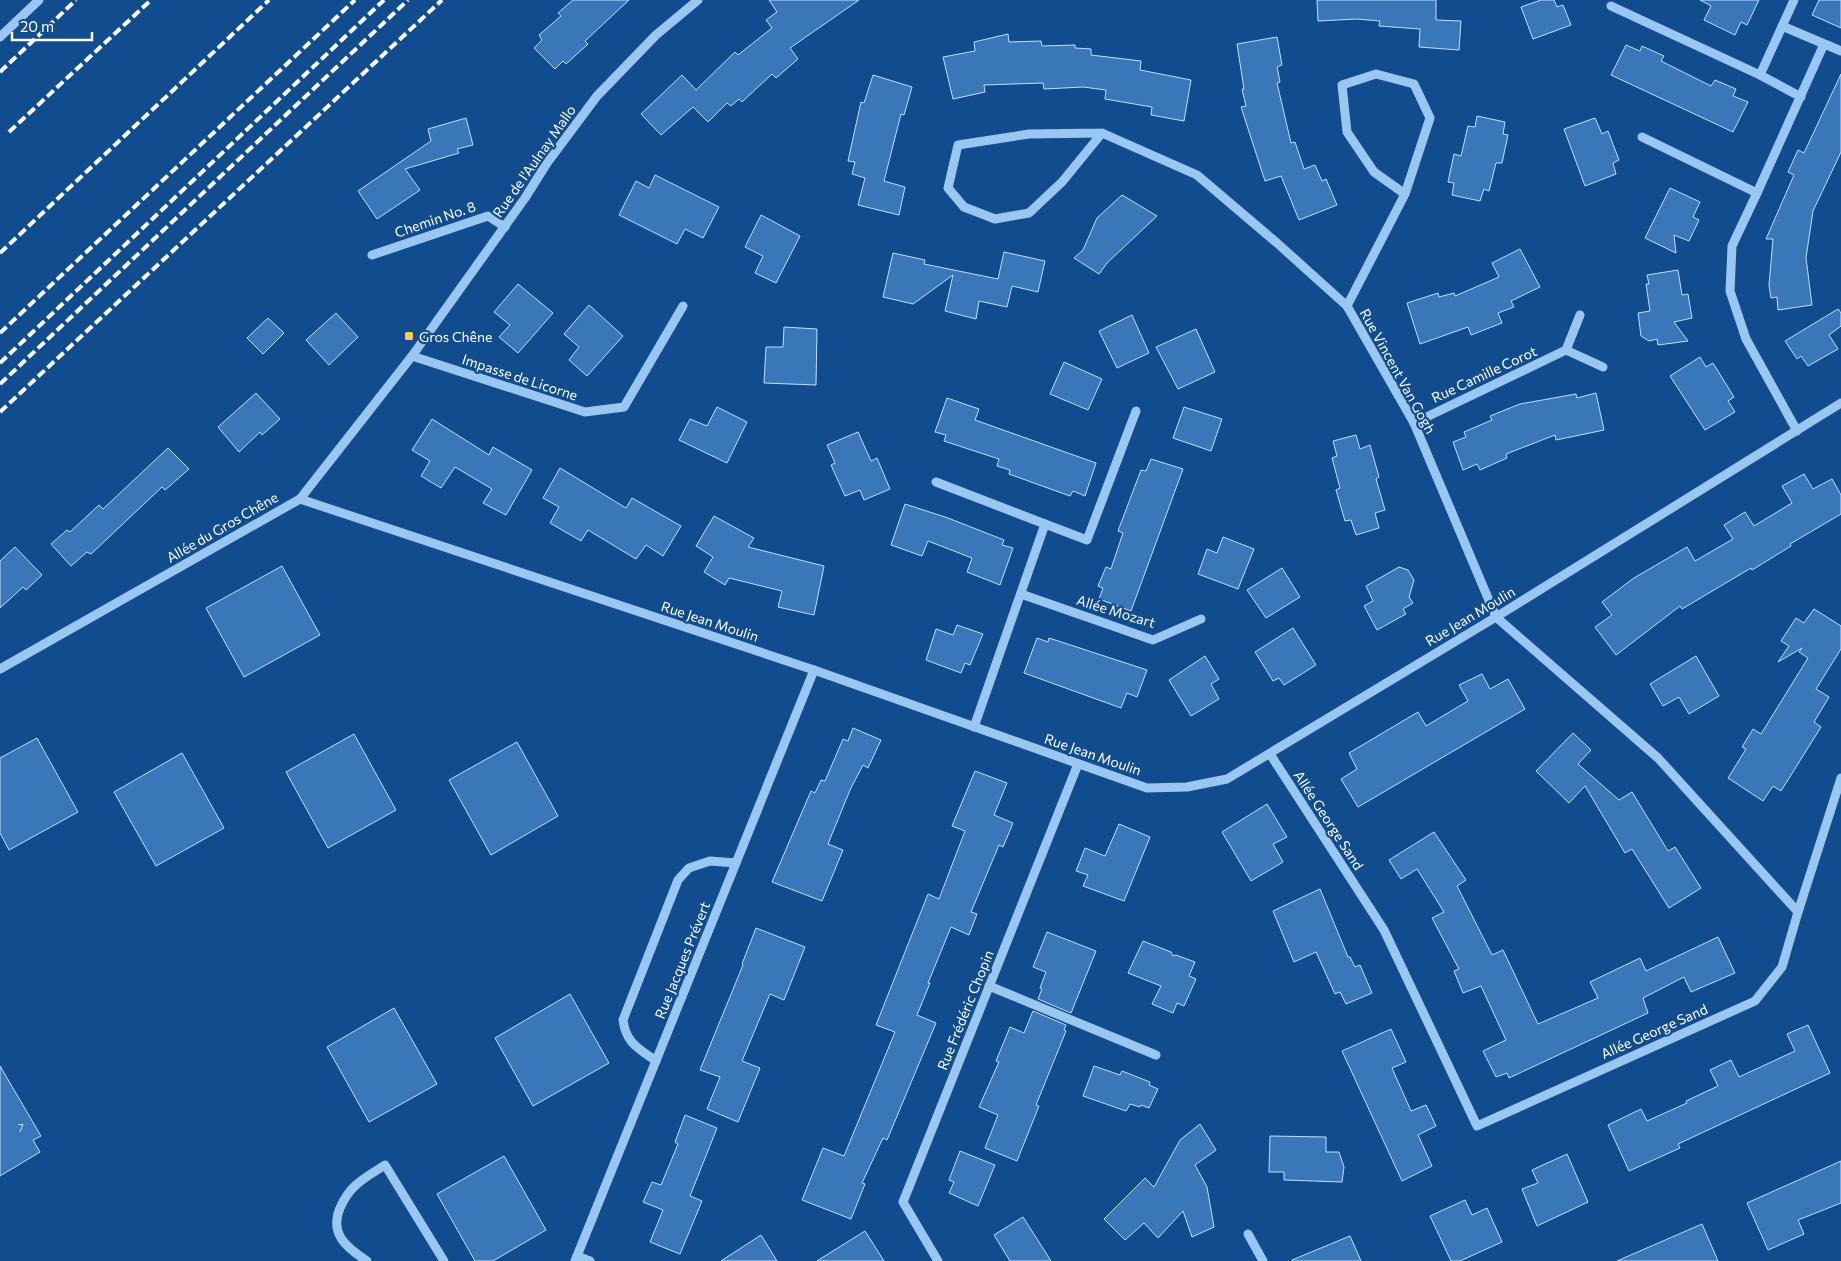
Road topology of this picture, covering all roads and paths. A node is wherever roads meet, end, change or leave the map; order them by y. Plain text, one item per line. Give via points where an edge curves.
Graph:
1 (39, 0) edge
2 (698, 0) edge
3 (1794, 0) edge
4 (1611, 6) dead end
5 (1782, 26) junction
6 (0, 37) edge
7 (1824, 44) junction
8 (1841, 51) edge
9 (1760, 75) junction
10 (1801, 97) junction
11 (1102, 133) junction
12 (1642, 137) dead end
13 (1757, 193) junction
14 (1405, 194) junction
15 (505, 227) junction
16 (372, 255) dead end
17 (683, 306) dead end
18 (1347, 306) junction
19 (1580, 315) dead end
20 (1566, 350) junction
21 (412, 356) junction
22 (1602, 367) dead end
23 (1841, 403) edge
24 (1136, 411) dead end
25 (1414, 423) junction
26 (1796, 431) junction
27 (936, 482) dead end
28 (300, 498) junction
29 (1046, 524) junction
30 (1021, 594) junction
31 (1496, 617) junction
32 (1201, 619) dead end
33 (0, 669) edge
34 (814, 670) junction
35 (974, 727) junction
36 (1270, 754) junction
37 (1078, 764) junction
38 (1841, 778) edge
39 (736, 863) junction
40 (1798, 912) junction
41 (989, 986) junction
42 (1156, 1055) dead end
43 (656, 1062) junction
44 (1248, 1234) dead end
45 (576, 1258) edge
46 (367, 1261) edge
47 (444, 1261) edge
48 (590, 1261) edge
49 (938, 1261) edge
50 (1263, 1261) edge

1 - 6 street
2 - 15 street, Rue de l'Aulnay Mallo via 656,34 597,96
3 - 5 street
4 - 9 street
5 - 7 street
5 - 9 street
7 - 8 street
7 - 10 street
9 - 10 street
10 - 13 street
11 - 11 street, Rue Vincent Van Gogh via 1029,134 958,145 948,188 964,207 995,219 1029,213 1062,182
11 - 18 street, Rue Vincent Van Gogh via 1197,175
12 - 13 street
13 - 26 street via 1732,246 1730,291 1746,339
14 - 14 street via 1430,118 1414,84 1376,74 1342,85 1347,132 1374,172
14 - 18 street
15 - 16 street, Chemin No. 8 via 488,216
15 - 21 street, Rue de l'Aulnay Mallo
17 - 21 street, Impasse de Licorne via 624,407 585,412
18 - 25 street, Rue Vincent Van Gogh
19 - 20 street
20 - 22 street
20 - 25 street, Rue Camille Corot
21 - 28 street, Allée du Gros Chêne
23 - 26 street, Rue Jean Moulin
24 - 29 street via 1087,540
25 - 31 street, Rue Vincent Van Gogh
26 - 31 street, Rue Jean Moulin
27 - 29 street
28 - 33 street, Allée du Gros Chêne
28 - 34 street, Rue Jean Moulin
29 - 30 street
30 - 32 street, Allée Mozart via 1153,640
30 - 35 street
31 - 36 street, Rue Jean Moulin
31 - 40 street via 1658,758
34 - 35 street, Rue Jean Moulin
34 - 39 street, Rue Jacques Prévert
35 - 37 street, Rue Jean Moulin
36 - 37 street, Rue Jean Moulin via 1227,779 1187,787 1147,788
36 - 40 street, Allée George Sand via 1384,930 1477,1126 1755,1001 1782,967
37 - 41 street, Rue Frédéric Chopin
38 - 40 street
39 - 43 street, Rue Jacques Prévert
39 - 43 street via 710,861 689,868 678,880 623,1020 624,1032 631,1042
41 - 42 street
41 - 49 street, Rue Frédéric Chopin via 903,1202
43 - 45 street, Rue Jacques Prévert
44 - 50 street
45 - 48 street
46 - 47 street via 340,1237 335,1223 345,1198 356,1185 385,1165

